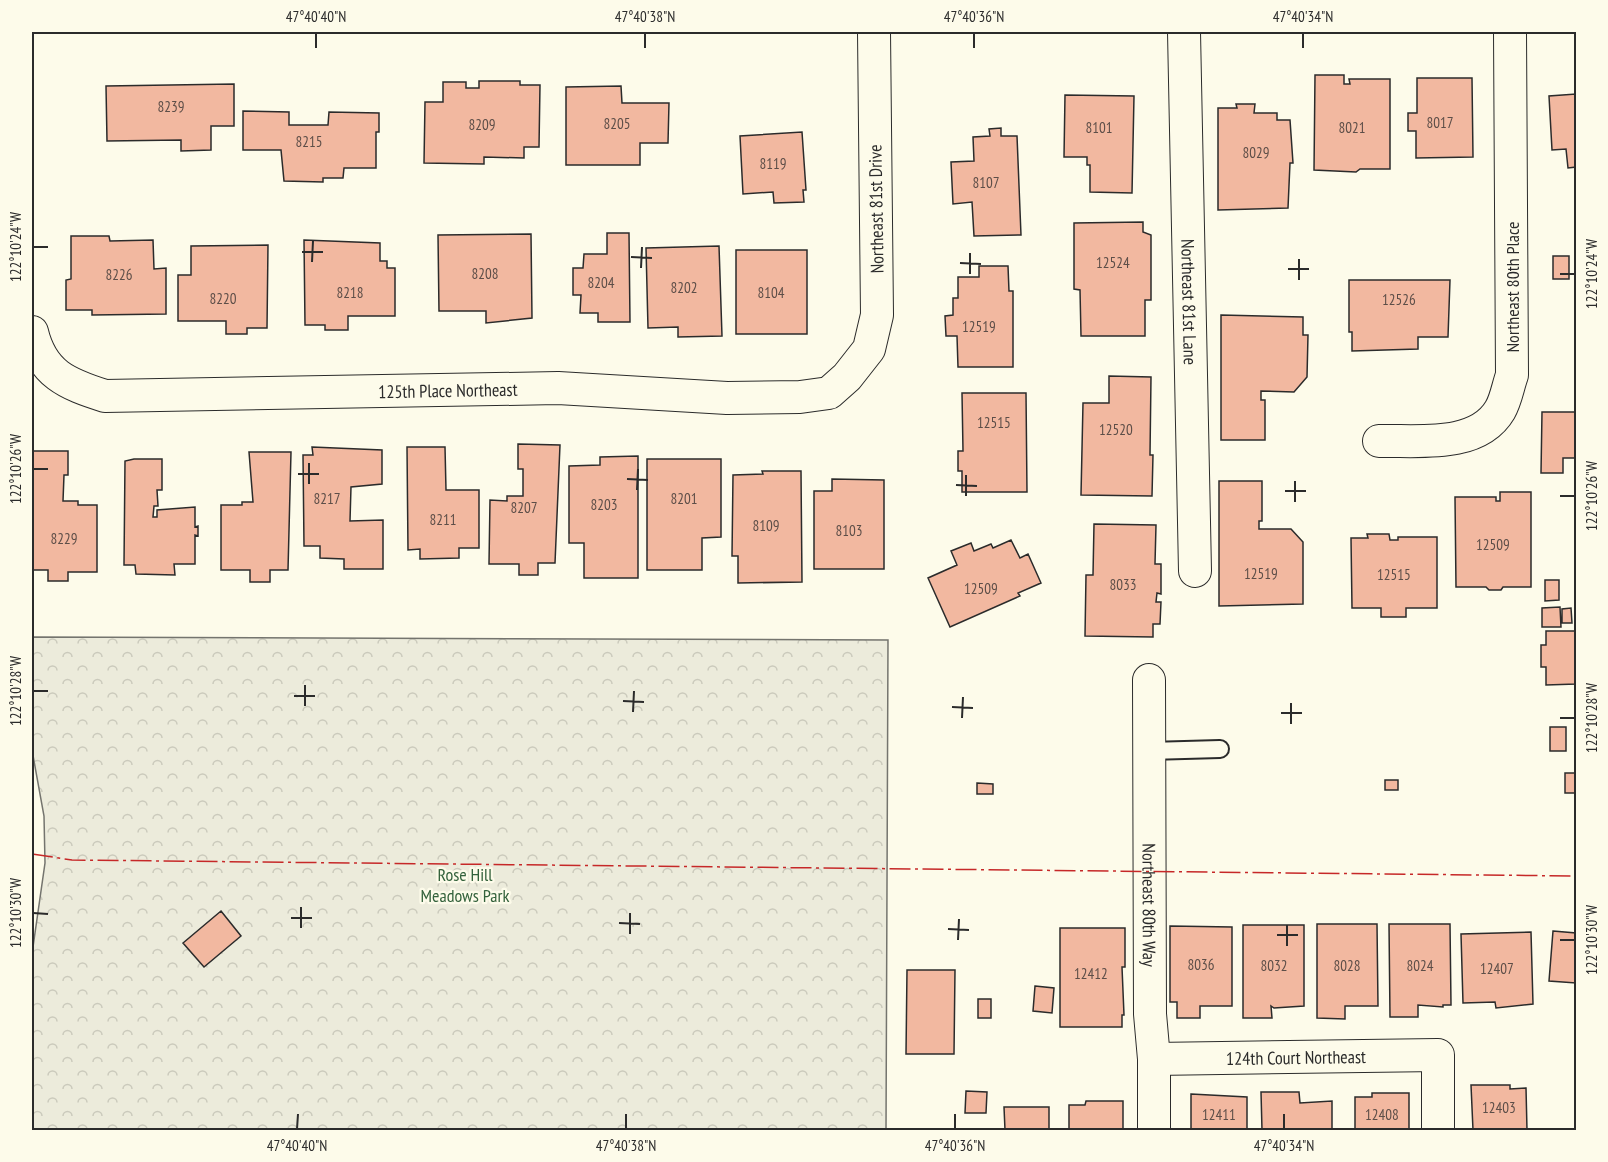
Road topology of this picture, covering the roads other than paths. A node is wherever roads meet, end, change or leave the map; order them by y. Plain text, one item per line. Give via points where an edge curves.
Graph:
1 (874, 32) edge
2 (1184, 32) edge
3 (1510, 32) edge
4 (32, 332) edge
5 (847, 377) joint
6 (1379, 441) dead end
7 (1195, 571) dead end
8 (1149, 680) dead end
9 (1220, 749) dead end
10 (1149, 751) junction
11 (1154, 1059) junction
12 (1154, 1131) edge
13 (1438, 1131) edge

1 - 5 street, Northeast 81st Drive via 877,315 869,349
2 - 7 street, Northeast 81st Lane
3 - 6 street, Northeast 80th Place via 1512,375 1500,411 1480,430 1446,440
4 - 5 street, 125th Place Northeast via 48,367 69,385 105,396 558,387 727,398 800,397 829,393
8 - 10 street, Northeast 80th Way
9 - 10 lane
10 - 11 street, Northeast 80th Way via 1150,1014
11 - 12 street, Northeast 80th Way
11 - 13 street, 124th Court Northeast via 1438,1054

